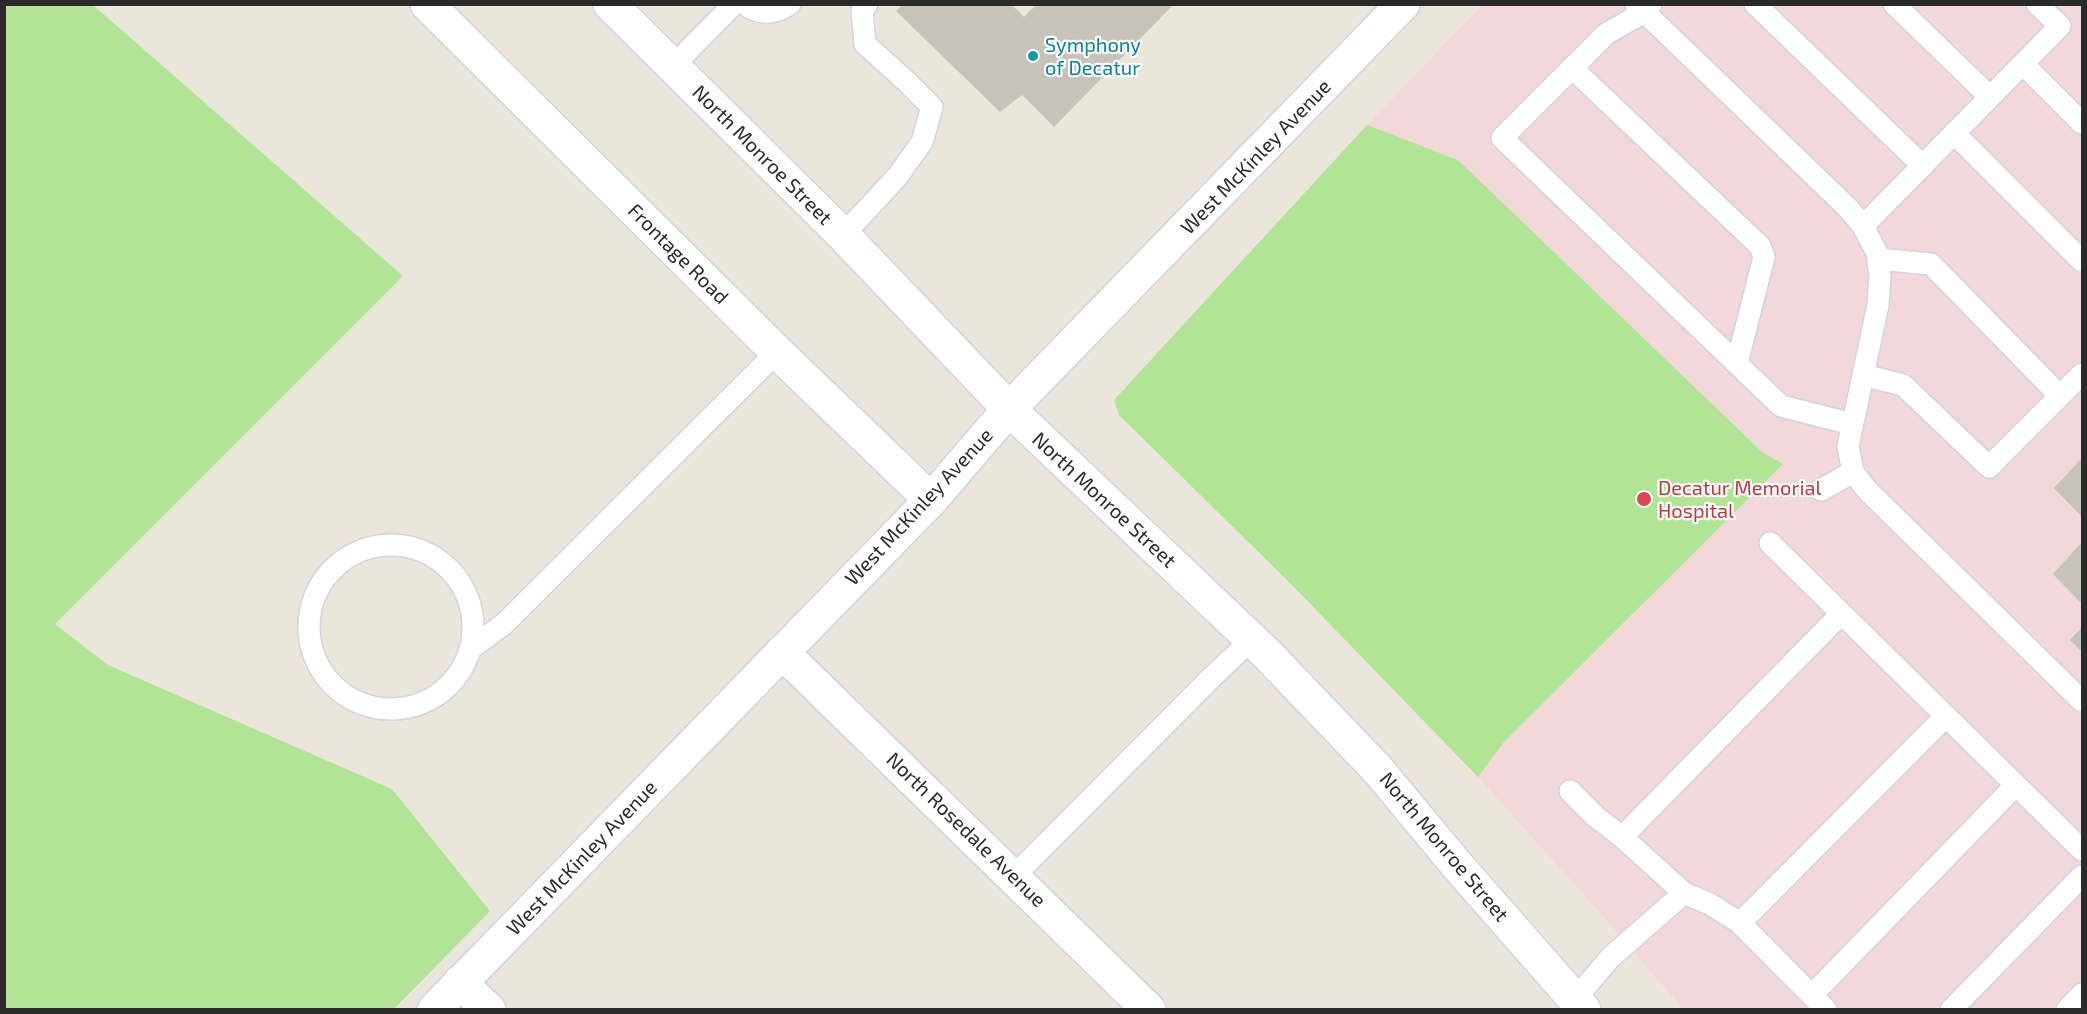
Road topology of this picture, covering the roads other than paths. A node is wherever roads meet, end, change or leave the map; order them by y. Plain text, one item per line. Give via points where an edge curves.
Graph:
1 (427, 4) edge
2 (610, 4) edge
3 (734, 4) edge
4 (745, 4) edge
5 (790, 4) edge
6 (867, 4) edge
7 (1403, 4) edge
8 (1755, 4) edge
9 (1894, 4) edge
10 (2037, 4) edge
11 (1643, 7) edge
12 (2023, 64) junction
13 (672, 66) junction
14 (1572, 68) junction
15 (1990, 97) junction
16 (2082, 123) edge
17 (1954, 133) junction
18 (1923, 166) junction
19 (1863, 226) junction
20 (843, 235) junction
21 (1878, 259) junction
22 (2082, 261) edge
23 (777, 352) junction
24 (1737, 363) junction
25 (2082, 374) edge
26 (1863, 375) junction
27 (2060, 396) junction
28 (1009, 409) junction
29 (1852, 424) junction
30 (1853, 472) junction
31 (1821, 490) dead end
32 (931, 500) junction
33 (1770, 543) dead end
34 (1841, 614) junction
35 (1251, 640) junction
36 (470, 649) junction
37 (782, 652) junction
38 (2077, 695) edge
39 (1946, 716) junction
40 (2082, 718) edge
41 (2016, 785) junction
42 (1570, 791) dead end
43 (1622, 837) junction
44 (2082, 850) edge
45 (1014, 876) junction
46 (2082, 876) edge
47 (1684, 893) junction
48 (1740, 923) junction
49 (460, 982) junction
50 (2082, 994) edge
51 (1819, 1002) edge
52 (1579, 1004) edge
53 (434, 1010) edge
54 (489, 1010) edge
55 (1149, 1010) edge
56 (1951, 1010) edge
57 (2067, 1010) edge

1 - 23 street, Frontage Road
2 - 13 street, North Monroe Street
3 - 13 lane
4 - 5 lane via 770,13
6 - 20 lane via 862,11 865,44 932,107 922,142 897,177
7 - 28 street, West McKinley Avenue
8 - 18 lane
9 - 15 lane
10 - 12 lane via 2060,26
11 - 14 lane via 1606,34
11 - 19 lane
12 - 15 lane
12 - 16 lane
13 - 20 street, North Monroe Street
14 - 24 lane via 1760,246 1764,257
14 - 24 lane via 1502,138
15 - 17 lane
17 - 18 lane
17 - 22 lane
18 - 19 lane
19 - 21 lane
20 - 28 street, North Monroe Street
21 - 26 lane via 1878,305
21 - 27 lane via 1931,264
23 - 32 street, Frontage Road
23 - 36 lane via 504,624
24 - 29 lane via 1781,406
25 - 27 lane
26 - 27 lane via 1903,385 1989,467
26 - 29 lane
28 - 32 street, West McKinley Avenue
28 - 35 street, North Monroe Street
29 - 30 lane via 1848,446
30 - 31 lane
30 - 38 lane
32 - 37 street, West McKinley Avenue
33 - 34 lane
34 - 39 lane
34 - 43 lane
35 - 45 lane
35 - 52 street, North Monroe Street via 1378,770
36 - 36 lane via 458,676 438,696 412,708 384,710 357,703 334,688 314,656 309,639 310,611 320,585 337,564 360,551 386,545 412,547 436,558 456,576 469,599 474,625
37 - 45 street, North Rosedale Avenue
37 - 49 street, West McKinley Avenue
38 - 40 lane
39 - 41 lane
39 - 48 lane
41 - 44 lane
41 - 51 lane
42 - 43 lane
43 - 47 lane
45 - 55 street, North Rosedale Avenue
46 - 56 lane
47 - 48 lane
47 - 52 lane via 1611,957
48 - 51 lane
49 - 53 street, West McKinley Avenue
49 - 54 street
50 - 57 lane

